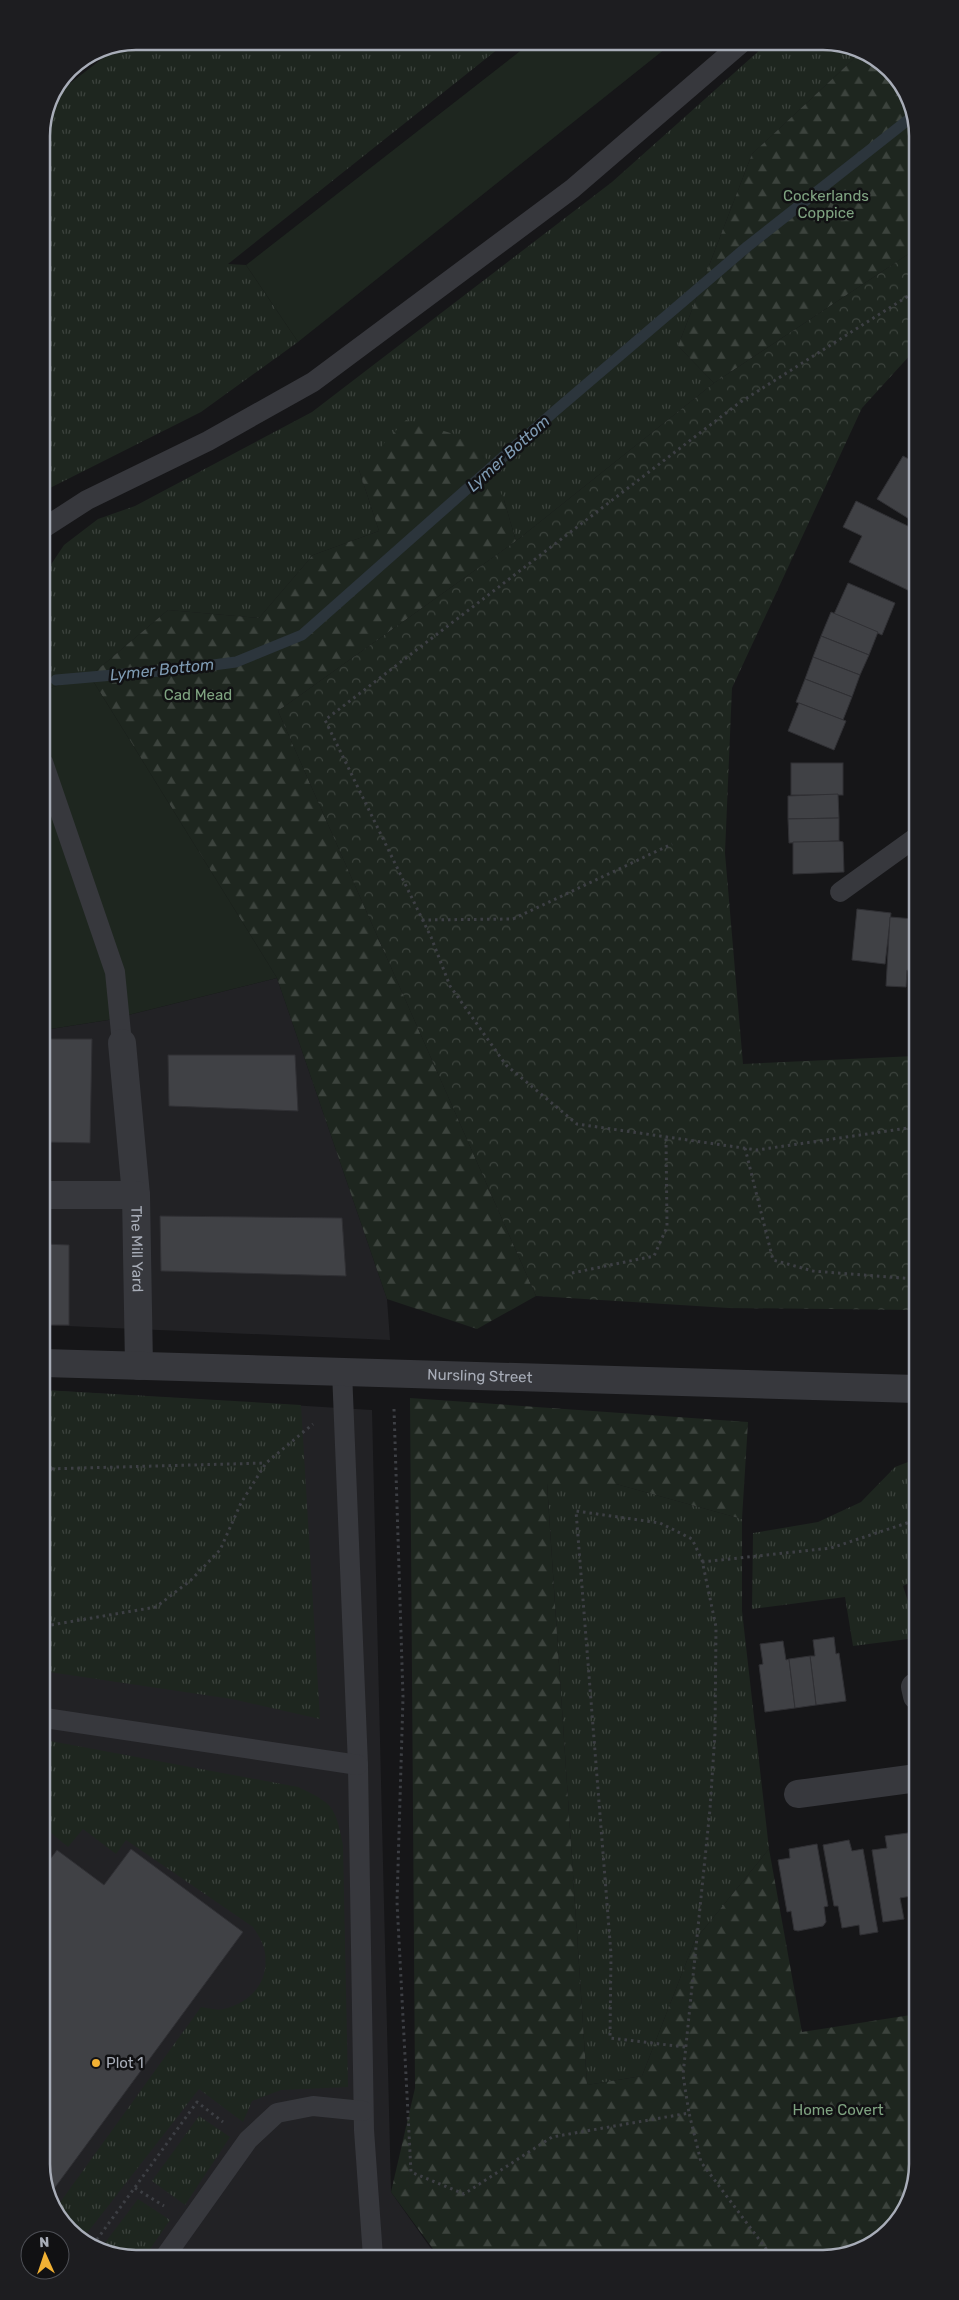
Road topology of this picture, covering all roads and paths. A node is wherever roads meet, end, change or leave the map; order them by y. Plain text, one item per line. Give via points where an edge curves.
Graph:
1 (735, 50) edge
2 (909, 296) edge
3 (50, 524) edge
4 (50, 782) edge
5 (909, 842) edge
6 (672, 844) dead end
7 (840, 892) dead end
8 (422, 920) junction
9 (122, 1043) joint
10 (909, 1128) edge
11 (666, 1137) junction
12 (745, 1148) junction
13 (50, 1195) edge
14 (136, 1195) junction
15 (572, 1272) dead end
16 (909, 1278) edge
17 (50, 1363) edge
18 (139, 1366) junction
19 (342, 1371) junction
20 (393, 1373) junction
21 (909, 1389) edge
22 (343, 1400) junction
23 (266, 1463) junction
24 (50, 1469) edge
25 (909, 1522) edge
26 (702, 1562) junction
27 (50, 1625) edge
28 (50, 1719) edge
29 (358, 1764) junction
30 (909, 1779) edge
31 (798, 1794) dead end
32 (685, 2047) junction
33 (363, 2111) junction
34 (690, 2113) junction
35 (248, 2140) junction
36 (97, 2240) edge
37 (170, 2250) edge
38 (373, 2250) edge
39 (767, 2250) edge

1 - 3 lane via 572,188 313,382 208,442 87,500
2 - 8 path via 739,403 325,720
4 - 9 lane via 115,972
5 - 7 lane
6 - 8 path via 513,919
8 - 11 path via 450,986 506,1065 577,1124
9 - 14 street
10 - 12 path via 757,1150
11 - 12 path
11 - 15 path via 667,1227 654,1256
12 - 16 path via 773,1260 813,1271
13 - 14 street, The Mill Yard
14 - 18 street, The Mill Yard
17 - 18 street, Nursling Street
18 - 19 street, Nursling Street
19 - 20 street, Nursling Street
19 - 22 lane
20 - 21 street, Nursling Street
20 - 34 path via 403,1697 397,1902 411,2172 464,2194 552,2137
22 - 23 path
22 - 29 lane
23 - 24 path
23 - 27 path via 241,1503 220,1550 191,1580 156,1607
25 - 26 path via 831,1548
26 - 32 path via 716,1627 715,1733
26 - 32 path via 692,1539 660,1523 576,1511 611,1954 610,2038
28 - 29 lane
29 - 33 lane
30 - 31 street
32 - 34 path via 683,2075
33 - 35 lane via 312,2106 277,2113
33 - 38 lane
34 - 39 path via 701,2162
35 - 36 path via 197,2102
35 - 37 lane

